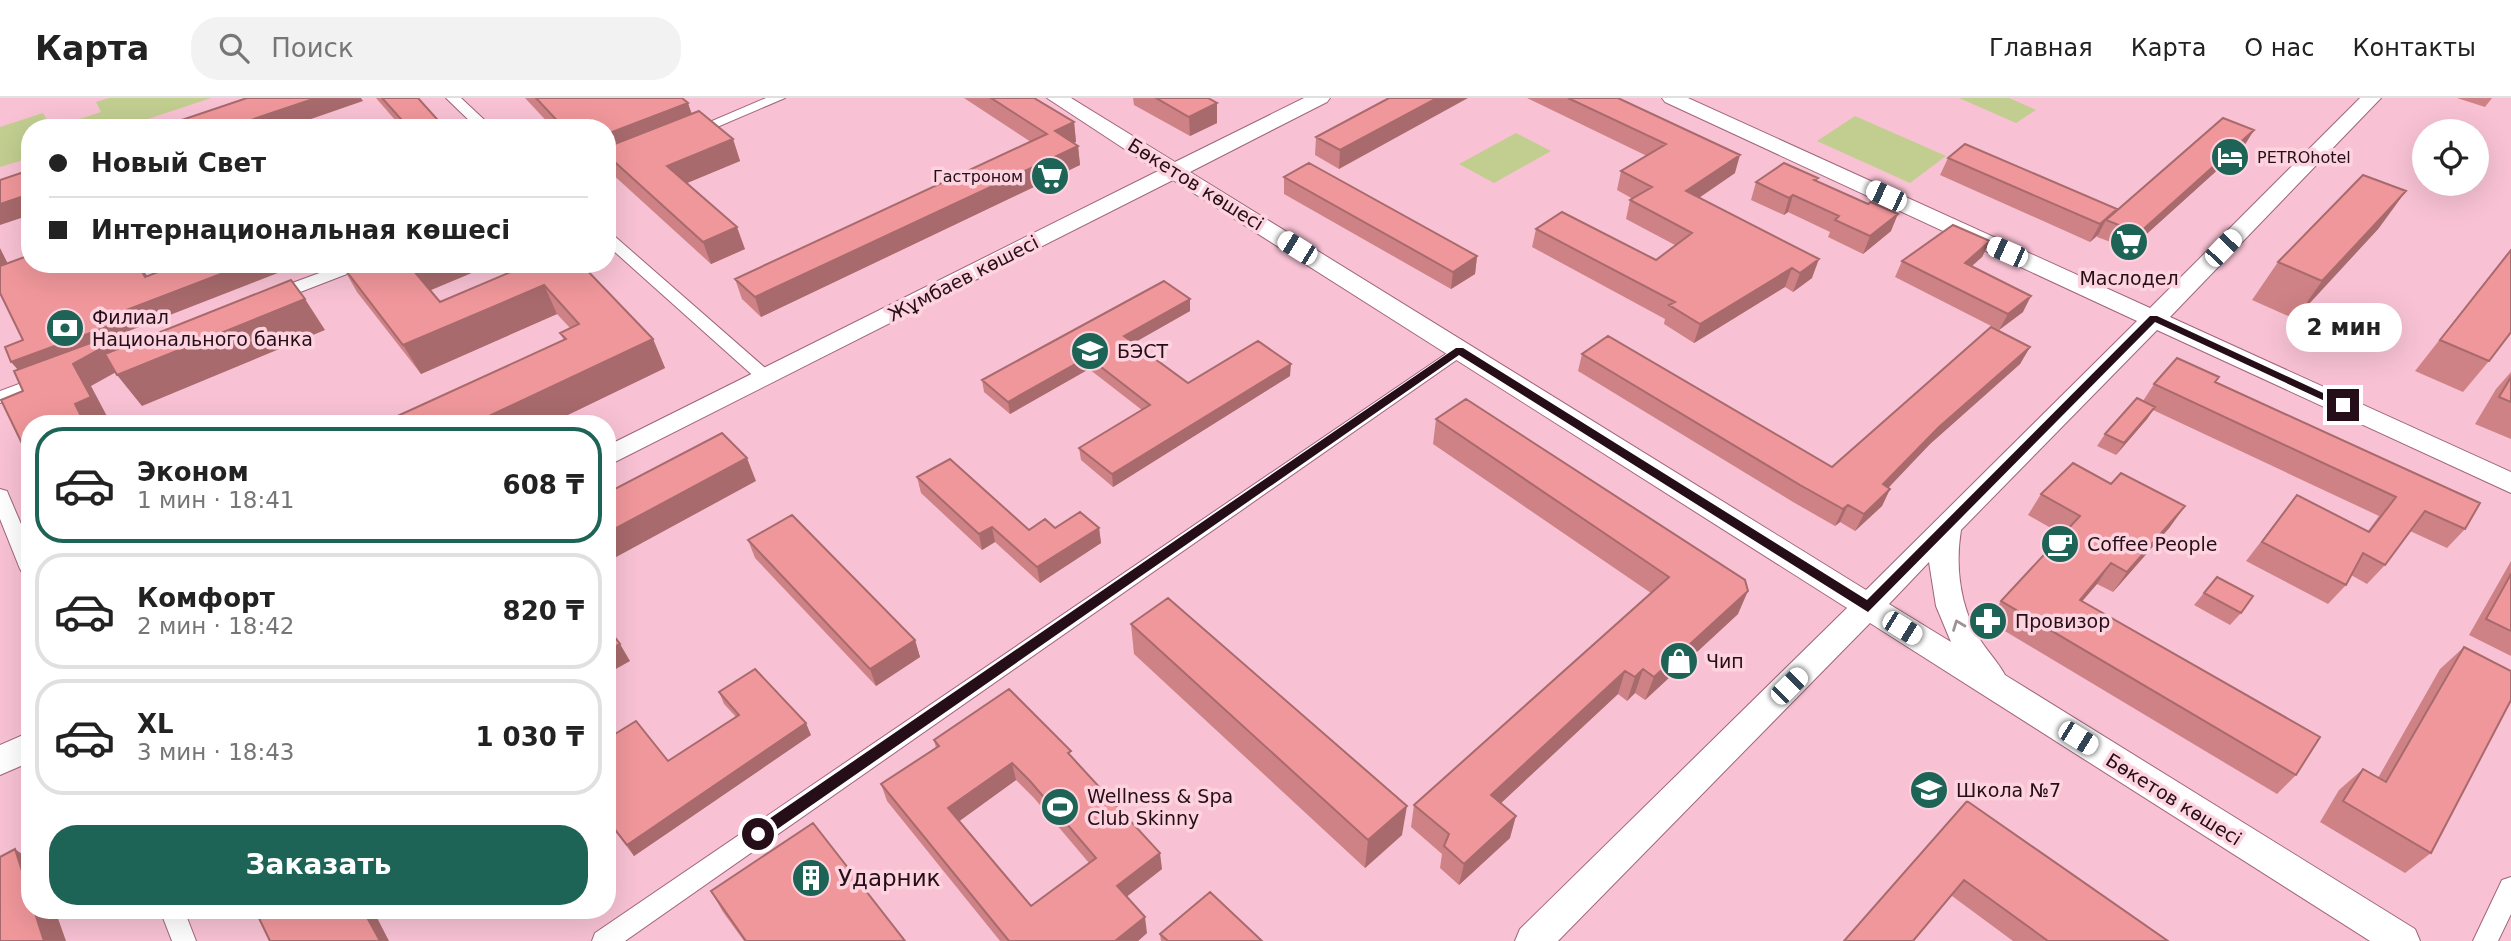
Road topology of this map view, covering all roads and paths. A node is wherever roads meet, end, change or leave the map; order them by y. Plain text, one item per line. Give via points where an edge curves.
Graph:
1 (453, 98) edge
2 (778, 98) edge
3 (1057, 98) edge
4 (1320, 98) edge
5 (1672, 98) edge
6 (2371, 98) edge
7 (476, 119) edge
8 (680, 137) edge
9 (1176, 171) junction
10 (616, 245) edge
11 (335, 273) edge
12 (257, 303) edge
13 (2154, 318) junction
14 (1459, 350) junction
15 (64, 374) edge
16 (765, 377) junction
17 (0, 397) edge
18 (616, 452) edge
19 (2511, 483) edge
20 (0, 496) edge
21 (1948, 526) junction
22 (21, 547) edge
23 (1868, 607) junction
24 (2054, 724) junction
25 (21, 751) edge
26 (0, 761) edge
27 (2511, 888) edge
28 (175, 919) edge
29 (184, 941) edge
30 (604, 941) edge
31 (1533, 941) edge
32 (2402, 941) edge
33 (2485, 941) edge

1 - 7 street
2 - 8 street
3 - 9 main road, Бөкетов көшесі
4 - 9 main road, Жұмбаев көшесі
5 - 13 main road
6 - 13 main road
9 - 14 main road, Бөкетов көшесі
9 - 16 main road, Жұмбаев көшесі
10 - 16 street
11 - 12 street
13 - 19 main road
13 - 21 main road
14 - 23 main road, Бөкетов көшесі
14 - 30 street
15 - 17 street
16 - 18 main road, Жұмбаев көшесі
20 - 22 street
21 - 23 main road
24 -> 21 main road via 1990,677 1965,643 1943,572
23 - 24 main road, Бөкетов көшесі
23 - 31 main road
24 - 32 main road, Бөкетов көшесі
25 - 26 main road
27 - 33 street
28 - 29 street

